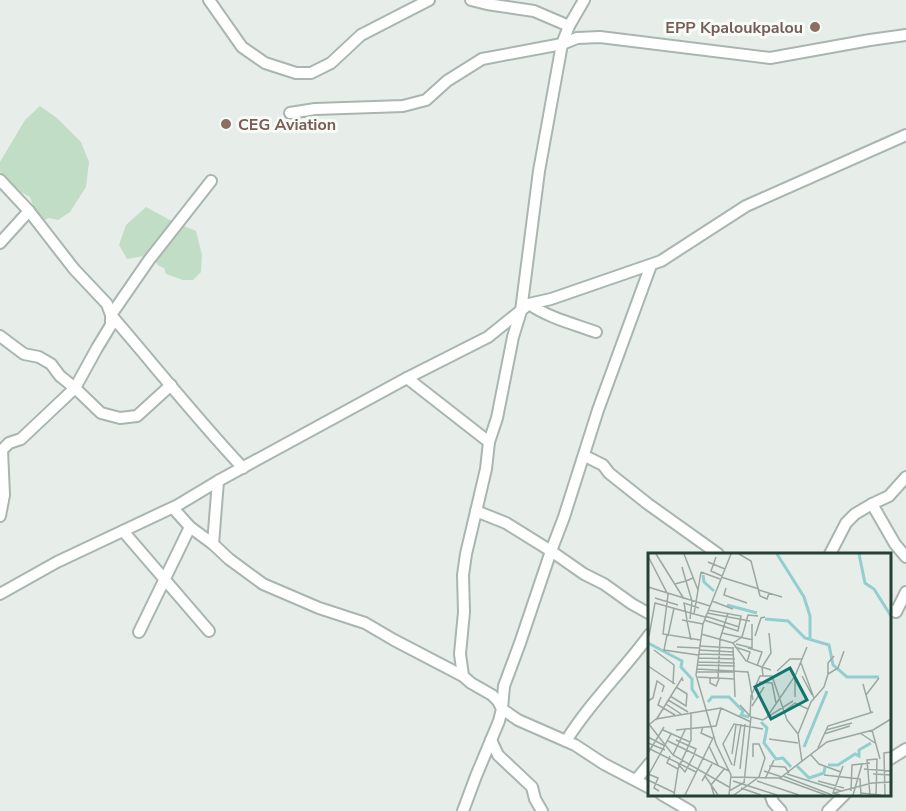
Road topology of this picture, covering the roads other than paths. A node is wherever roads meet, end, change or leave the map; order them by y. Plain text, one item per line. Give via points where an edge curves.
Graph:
1 (208, 0) edge
2 (429, 0) edge
3 (471, 0) edge
4 (584, 0) edge
5 (569, 26) junction
6 (903, 38) edge
7 (562, 44) junction
8 (290, 113) dead end
9 (906, 135) edge
10 (0, 180) edge
11 (211, 181) dead end
12 (29, 211) junction
13 (0, 243) edge
14 (651, 265) junction
15 (525, 307) junction
16 (111, 315) junction
17 (596, 332) dead end
18 (0, 336) edge
19 (407, 378) junction
20 (171, 385) junction
21 (75, 388) junction
22 (489, 442) junction
23 (585, 456) junction
24 (243, 468) junction
25 (906, 477) edge
26 (218, 481) junction
27 (873, 504) junction
28 (173, 508) junction
29 (476, 511) junction
30 (0, 516) edge
31 (190, 526) junction
32 (123, 531) junction
33 (213, 544) junction
34 (551, 550) junction
35 (715, 553) edge
36 (831, 553) edge
37 (906, 557) edge
38 (164, 580) junction
39 (906, 592) edge
40 (0, 594) edge
41 (906, 602) edge
42 (648, 613) edge
43 (892, 614) edge
44 (139, 632) dead end
45 (209, 632) dead end
46 (648, 637) edge
47 (463, 676) junction
48 (502, 709) junction
49 (491, 740) junction
50 (566, 741) junction
51 (906, 749) edge
52 (891, 758) edge
53 (648, 765) edge
54 (636, 780) junction
55 (648, 787) edge
56 (664, 796) edge
57 (770, 796) edge
58 (844, 796) edge
59 (463, 811) edge
60 (542, 811) edge
61 (690, 811) edge
62 (781, 811) edge
63 (828, 811) edge

1 - 2 street via 242,47 265,63 296,74 311,73 331,63 361,35
3 - 5 street via 534,11
4 - 5 street
5 - 7 street
6 - 7 street via 770,58 600,37 577,38
7 - 8 street via 482,59 426,100 403,106
7 - 15 street via 539,171
9 - 14 street via 746,206
10 - 12 street
11 - 16 street via 148,260
12 - 13 street
12 - 16 street via 107,304
14 - 15 street
14 - 23 street
15 - 17 street
15 - 19 street via 488,337
15 - 22 street via 513,337
16 - 20 street
16 - 21 street via 111,325
18 - 21 street via 24,354 51,364
19 - 22 street
19 - 24 street
20 - 21 street via 137,416 120,418 101,413
20 - 24 street
21 - 30 street via 21,439 2,450 4,495
22 - 29 street
23 - 34 street
23 - 35 street via 603,465
24 - 26 street
25 - 27 street via 889,496
26 - 28 street
26 - 33 street
27 - 36 street via 846,523
27 - 37 street
28 - 31 street
28 - 32 street
29 - 34 street via 506,523
29 - 47 street via 463,575
31 - 33 street
31 - 38 street
32 - 38 street
32 - 40 street
33 - 47 street via 263,584 365,623
34 - 42 street
34 - 48 street via 504,686
38 - 44 street
38 - 45 street
39 - 43 street
41 - 43 street
46 - 50 street via 599,694
47 - 48 street via 492,695
48 - 49 street
48 - 50 street
49 - 59 street
49 - 60 street via 498,754 532,787
50 - 54 street
51 - 52 street
53 - 54 street
54 - 55 street
56 - 61 street
57 - 62 street
58 - 63 street

